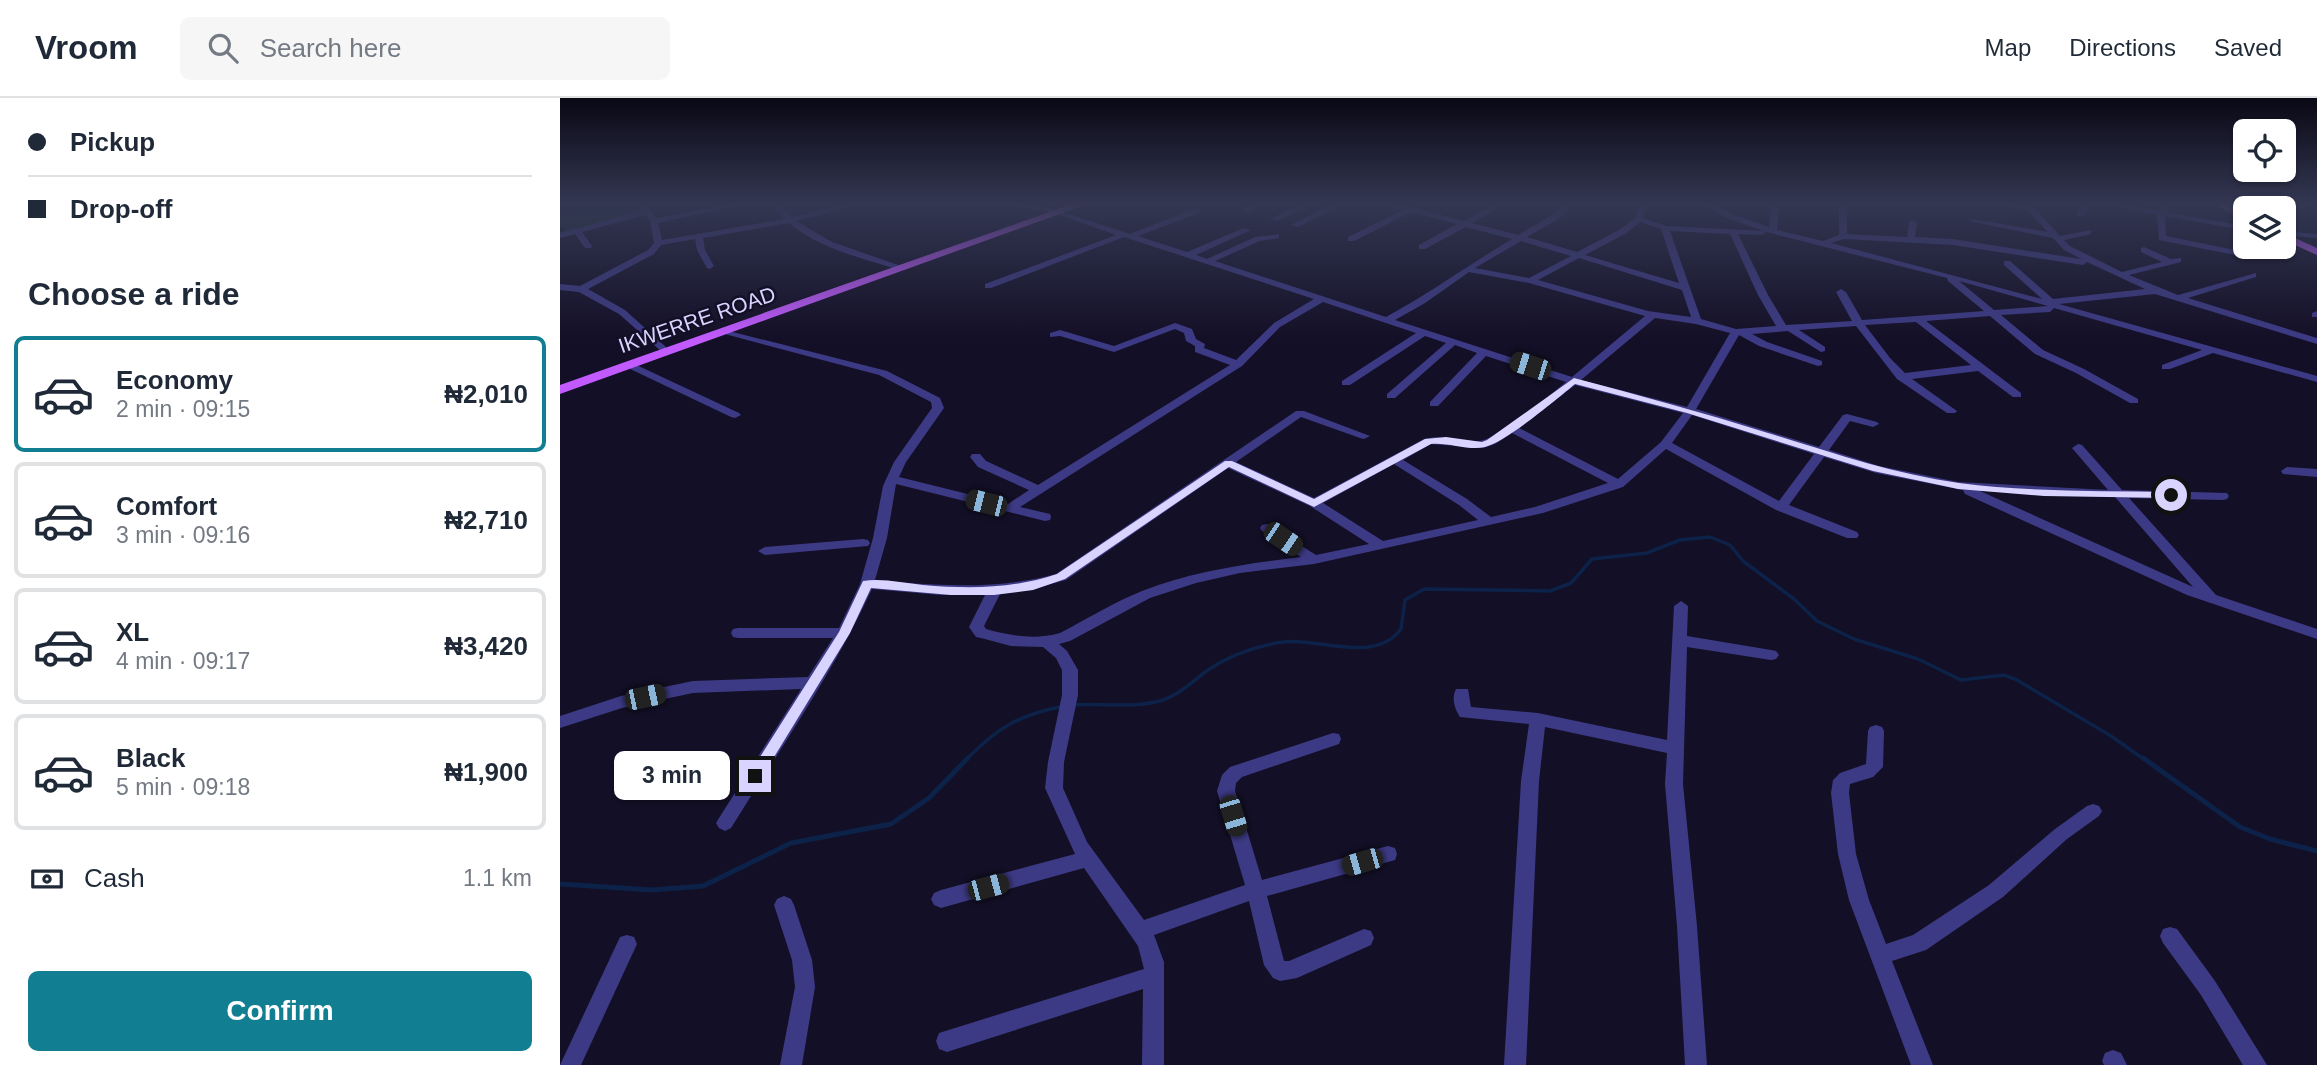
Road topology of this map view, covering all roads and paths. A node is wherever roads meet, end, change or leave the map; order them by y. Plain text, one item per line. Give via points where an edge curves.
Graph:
1 (654, 248) edge
2 (701, 248) edge
3 (844, 248) edge
4 (952, 248) edge
5 (955, 248) edge
6 (1093, 248) edge
7 (1162, 248) edge
8 (1204, 248) edge
9 (1238, 248) edge
10 (1502, 248) edge
11 (1555, 248) edge
12 (1591, 248) edge
13 (1672, 248) edge
14 (1742, 248) edge
15 (1843, 248) edge
16 (2001, 248) edge
17 (2070, 248) edge
18 (2213, 248) edge
19 (2144, 250) dead end
20 (2233, 252) edge
21 (1580, 255) junction
22 (1186, 256) junction
23 (1209, 261) junction
24 (2007, 263) dead end
25 (2097, 264) junction
26 (710, 267) dead end
27 (897, 267) junction
28 (1466, 269) junction
29 (2120, 275) junction
30 (2253, 275) dead end
31 (1948, 276) junction
32 (1530, 281) junction
33 (988, 286) dead end
34 (560, 287) edge
35 (1686, 288) junction
36 (581, 289) junction
37 (2155, 291) junction
38 (1841, 292) dead end
39 (1323, 298) junction
40 (2179, 298) junction
41 (2055, 305) junction
42 (1992, 314) junction
43 (1653, 315) junction
44 (1389, 319) junction
45 (1919, 320) junction
46 (1697, 321) junction
47 (1860, 324) junction
48 (1788, 330) junction
49 (724, 331) junction
50 (1425, 331) junction
51 (1739, 332) junction
52 (1054, 335) dead end
53 (1454, 341) junction
54 (2317, 341) edge
55 (662, 349) junction
56 (1821, 349) dead end
57 (1485, 351) junction
58 (2209, 351) junction
59 (1238, 363) junction
60 (1818, 363) dead end
61 (630, 365) junction
62 (1982, 366) junction
63 (2166, 367) dead end
64 (1901, 377) junction
65 (2317, 379) edge
66 (1574, 381) junction
67 (1346, 383) dead end
68 (560, 388) edge
69 (2017, 395) dead end
70 (1391, 396) dead end
71 (2134, 401) dead end
72 (1434, 404) dead end
73 (1690, 411) junction
74 (1951, 411) dead end
75 (735, 415) dead end
76 (1873, 424) dead end
77 (1511, 428) junction
78 (1364, 436) dead end
79 (1665, 444) junction
80 (2078, 449) dead end
81 (1823, 453) junction
82 (976, 457) dead end
83 (1395, 460) junction
84 (1228, 463) junction
85 (2287, 471) dead end
86 (2317, 473) edge
87 (892, 479) junction
88 (1619, 484) junction
89 (1958, 486) junction
90 (1039, 490) junction
91 (2119, 495) junction
92 (2223, 496) dead end
93 (1314, 503) junction
94 (1781, 507) junction
95 (1010, 508) junction
96 (1045, 517) dead end
97 (1489, 522) junction
98 (1267, 528) dead end
99 (832, 534) dead end
100 (1852, 535) dead end
101 (863, 543) dead end
102 (823, 546) junction
103 (1381, 546) junction
104 (765, 551) dead end
105 (1314, 560) junction
106 (867, 584) junction
107 (994, 591) junction
108 (2211, 599) junction
109 (1681, 606) dead end
110 (738, 633) dead end
111 (844, 633) junction
112 (2317, 634) edge
113 (1678, 640) junction
114 (1047, 642) junction
115 (1771, 654) dead end
116 (814, 683) junction
117 (1462, 693) dead end
118 (1538, 719) junction
119 (560, 722) edge
120 (1877, 731) dead end
121 (1333, 739) dead end
122 (1674, 748) junction
123 (2093, 811) dead end
124 (725, 823) dead end
125 (1388, 854) dead end
126 (1088, 859) junction
127 (1256, 891) junction
128 (941, 899) dead end
129 (784, 905) dead end
130 (1140, 931) junction
131 (2170, 936) dead end
132 (1364, 938) dead end
133 (627, 944) dead end
134 (1882, 955) junction
135 (1154, 976) junction
136 (947, 1041) dead end
137 (570, 1065) edge
138 (791, 1065) edge
139 (1153, 1065) edge
140 (1515, 1065) edge
141 (1696, 1065) edge
142 (1922, 1065) edge
143 (2256, 1065) edge

1 - 36 street
2 - 26 street
3 - 27 street
4 - 27 main road
5 - 49 main road, IKWERRE ROAD
6 - 33 street
7 - 22 street
8 - 22 street
9 - 23 street
10 - 28 street
11 - 21 street
12 - 21 street
13 - 35 street
14 - 48 street via 1770,311
15 - 31 street
16 - 25 street
17 - 25 street
18 - 20 street
19 - 29 street via 2174,261
21 - 32 street
21 - 35 street
22 - 23 street
23 - 39 street
24 - 41 street
25 - 29 street
27 - 55 main road
28 - 32 street
28 - 44 street
29 - 37 street
30 - 40 street
31 - 41 street
31 - 42 street
32 - 43 street
34 - 36 street
35 - 46 street
36 - 55 street via 622,312
37 - 40 street
37 - 41 street
38 - 47 street
39 - 44 street
39 - 59 street via 1277,325
40 - 54 street
41 - 42 street
41 - 58 street
42 - 45 street
42 - 71 street via 2039,352
43 - 46 street
43 - 66 street
44 - 50 street
45 - 47 street
45 - 62 street
46 - 51 street
47 - 48 street
47 - 64 street
48 - 51 street
48 - 56 street
49 - 61 main road, IKWERRE ROAD
49 - 87 street via 883,373 936,400 938,408
50 - 53 street
50 - 67 street
51 - 60 street
51 - 73 street
52 - 59 street via 1114,349 1175,326 1189,331 1191,341 1200,344 1199,350
53 - 57 street
53 - 70 street
55 - 68 main road
57 - 66 street
57 - 72 street
58 - 63 street
58 - 65 street
59 - 90 street
61 - 68 main road, IKWERRE ROAD
61 - 75 street
62 - 64 street
62 - 69 street
64 - 74 street
66 - 73 street
66 - 77 street
73 - 79 street
73 - 81 street
76 - 81 street via 1847,417
77 - 83 street via 1482,445 1428,441
77 - 88 street
78 - 84 street via 1300,413
79 - 88 street
79 - 94 street
80 - 91 street
81 - 89 street
81 - 94 street
82 - 90 street
83 - 93 street
83 - 97 street
84 - 93 street
84 - 107 street via 1061,577
85 - 86 street
87 - 95 street
87 - 106 street
88 - 97 street
89 - 91 street
89 - 108 street
90 - 95 street
91 - 92 street
91 - 108 street
93 - 103 street
94 - 100 street
95 - 96 street
97 - 103 street
98 - 105 street
99 - 102 street
101 - 102 street
102 - 104 street
103 - 105 street
105 - 114 street via 1193,579
106 - 107 street
106 - 111 street
107 - 114 street via 979,617 976,627 981,633 1011,641
108 - 112 street
109 - 113 street
110 - 111 street
111 - 116 street
113 - 115 street
113 - 122 street
114 - 126 street via 1062,654 1070,670 1054,788
116 - 119 street via 693,687 621,702
116 - 124 street
117 - 118 street via 1466,713
118 - 122 street
118 - 140 street via 1530,781
120 - 134 street via 1874,767 1842,780 1840,793 1847,854 1867,923
121 - 127 street via 1236,772 1228,780 1226,791
122 - 141 street
123 - 134 street via 1996,891 1919,943
125 - 127 street
126 - 128 street
126 - 130 street
127 - 130 street
127 - 132 street via 1274,965 1280,971 1290,971
129 - 138 street via 802,960 805,987
130 - 135 street via 1154,962
131 - 143 street
133 - 137 street
134 - 142 street
135 - 136 street
135 - 139 street

